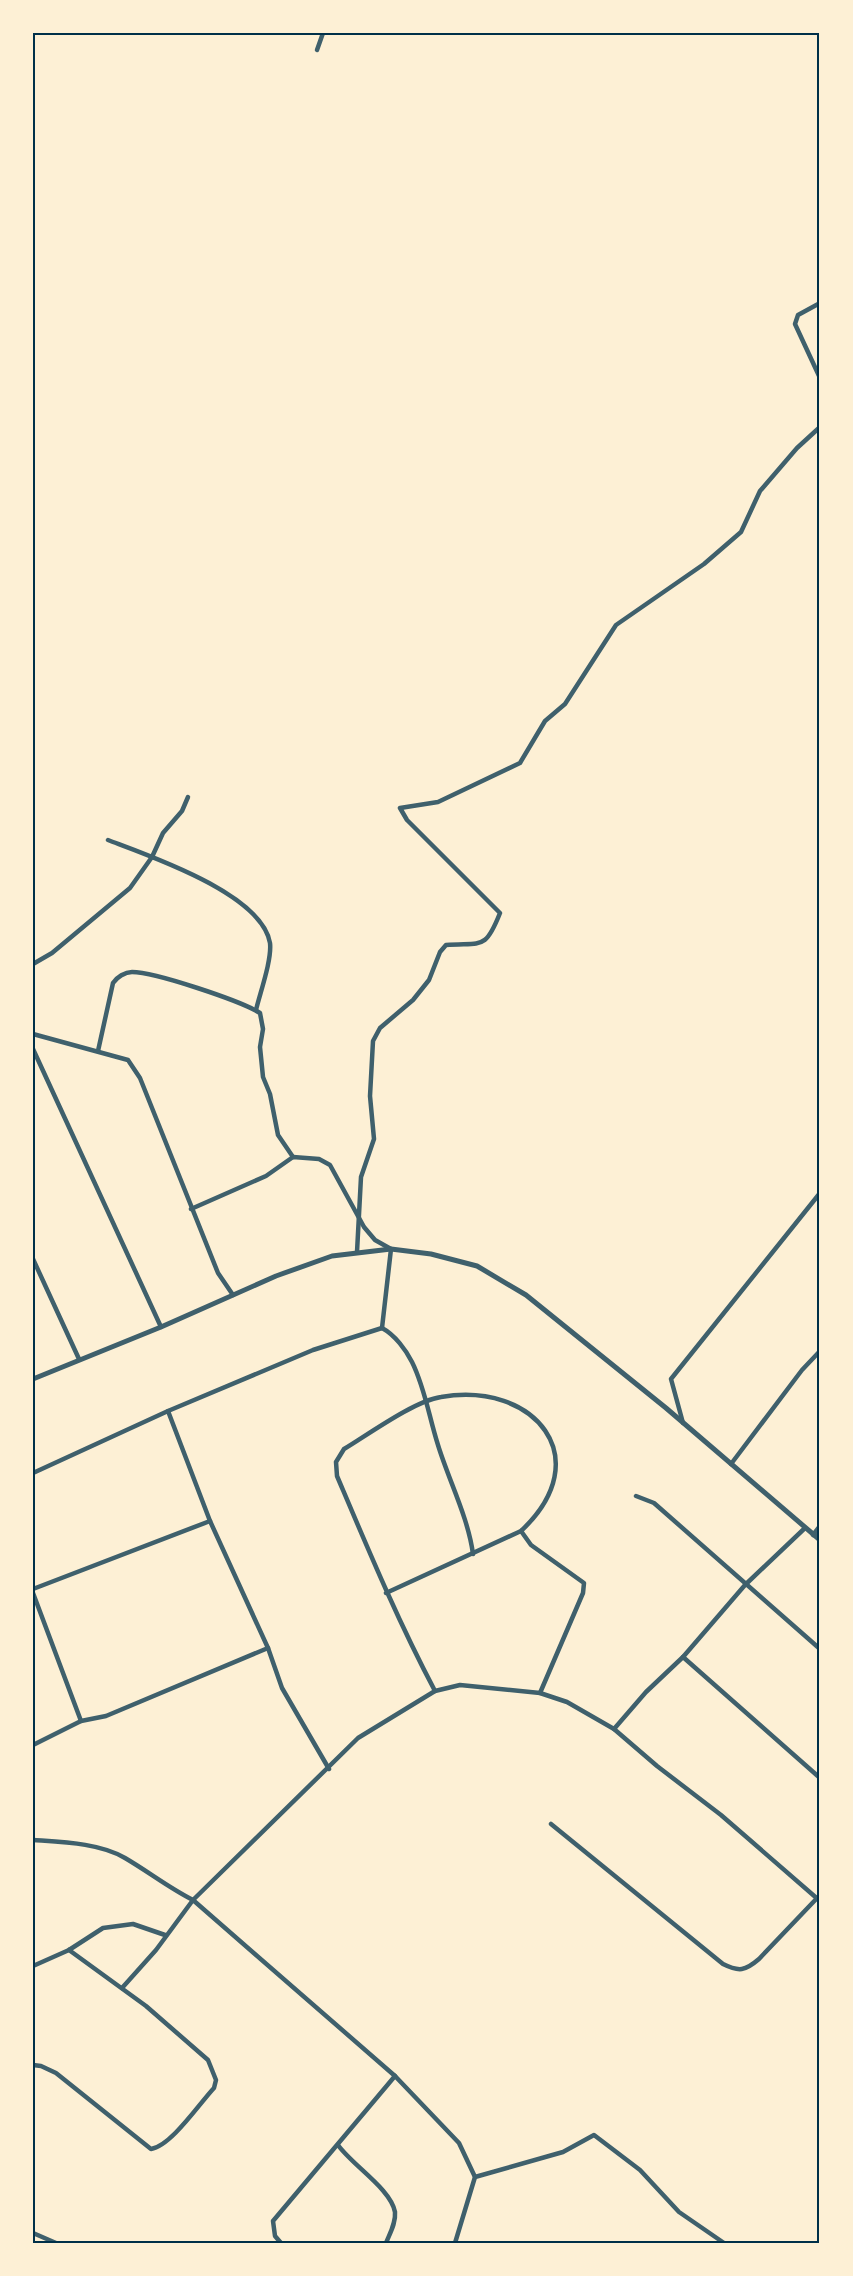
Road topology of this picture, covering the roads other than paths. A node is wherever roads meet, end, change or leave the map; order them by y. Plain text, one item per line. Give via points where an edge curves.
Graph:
1 (323, 33) edge
2 (317, 50) dead end
3 (820, 303) edge
4 (820, 378) edge
5 (820, 427) edge
6 (188, 798) dead end
7 (108, 840) dead end
8 (152, 857) junction
9 (33, 964) edge
10 (256, 1010) junction
11 (33, 1034) edge
12 (33, 1049) edge
13 (98, 1051) junction
14 (293, 1157) junction
15 (820, 1193) edge
16 (191, 1209) junction
17 (357, 1216) junction
18 (391, 1249) junction
19 (357, 1252) junction
20 (33, 1259) edge
21 (233, 1294) junction
22 (161, 1327) junction
23 (382, 1328) junction
24 (820, 1352) edge
25 (79, 1359) junction
26 (33, 1379) edge
27 (427, 1400) junction
28 (168, 1411) junction
29 (683, 1422) junction
30 (731, 1464) junction
31 (33, 1473) edge
32 (636, 1496) dead end
33 (210, 1521) junction
34 (820, 1526) edge
35 (805, 1528) junction
36 (521, 1531) junction
37 (813, 1535) junction
38 (820, 1540) edge
39 (473, 1554) junction
40 (745, 1585) junction
41 (33, 1591) edge
42 (386, 1593) junction
43 (268, 1648) junction
44 (820, 1649) edge
45 (683, 1657) junction
46 (435, 1691) junction
47 (540, 1692) junction
48 (81, 1721) junction
49 (614, 1729) junction
50 (33, 1745) edge
51 (329, 1769) junction
52 (820, 1778) edge
53 (551, 1824) dead end
54 (33, 1840) edge
55 (819, 1898) edge
56 (193, 1900) junction
57 (165, 1935) junction
58 (69, 1950) junction
59 (33, 1966) edge
60 (122, 1988) junction
61 (33, 2065) edge
62 (395, 2076) junction
63 (338, 2145) junction
64 (475, 2176) junction
65 (33, 2233) edge
66 (56, 2243) edge
67 (281, 2243) edge
68 (386, 2243) edge
69 (455, 2243) edge
70 (724, 2243) edge

1 - 2 street
3 - 4 street via 798,315 795,324
5 - 17 street via 760,491 741,532 704,564 616,625 565,704 545,721 520,763 438,802 400,808 407,820 500,913 487,939 478,946 446,945 429,980 380,1028 373,1041 370,1096 374,1139 360,1177
6 - 8 street via 163,833
7 - 8 street
8 - 9 street via 130,888 52,953
8 - 10 street via 232,898 265,927 270,950
10 - 13 street via 217,994 132,972 117,976 113,983
10 - 14 street via 263,1029 263,1077 278,1135
11 - 13 street
12 - 22 street
13 - 16 street via 128,1060 140,1078
14 - 16 street via 266,1176
14 - 17 street via 319,1159 330,1165
15 - 29 street via 671,1379
16 - 21 street via 218,1274
17 - 18 street via 375,1240
17 - 19 street
18 - 19 street
18 - 23 street
18 - 29 street via 430,1254 477,1266 492,1274 526,1295
19 - 21 street via 332,1256
20 - 25 street
21 - 22 street
22 - 25 street
23 - 27 street via 407,1354
23 - 28 street via 313,1350
24 - 30 street
25 - 26 street
27 - 36 street via 460,1394 500,1398 534,1416 543,1428 554,1454 554,1479 544,1505
27 - 39 street
27 - 42 street via 344,1449 336,1462 338,1476
28 - 31 street
28 - 33 street
29 - 30 street
30 - 35 street
32 - 40 street via 654,1503
33 - 41 street
33 - 43 street
34 - 37 street
35 - 37 street
35 - 40 street
36 - 39 street
36 - 47 street via 531,1545 584,1583
37 - 38 street
39 - 42 street
40 - 44 street
40 - 45 street
41 - 48 street
42 - 46 street
43 - 48 street via 106,1716
43 - 51 street via 282,1688
45 - 49 street
45 - 52 street
46 - 47 street via 460,1685
46 - 51 street via 358,1738
47 - 49 street via 567,1702
48 - 50 street
49 - 55 street
51 - 56 street
53 - 55 street via 723,1964 738,1971 759,1959
54 - 56 street via 93,1847 123,1857
56 - 57 street
56 - 62 street
57 - 58 street via 133,1924 118,1925 103,1928
57 - 60 street
58 - 59 street
58 - 60 street
60 - 61 street via 208,2060 216,2080 214,2088 160,2148 142,2144 56,2073
62 - 63 street
62 - 64 street via 459,2143
63 - 67 street via 273,2221 275,2236
63 - 68 street via 381,2189 394,2210 394,2226
64 - 69 street
64 - 70 street via 563,2151 594,2135 640,2170 679,2212
65 - 66 street

